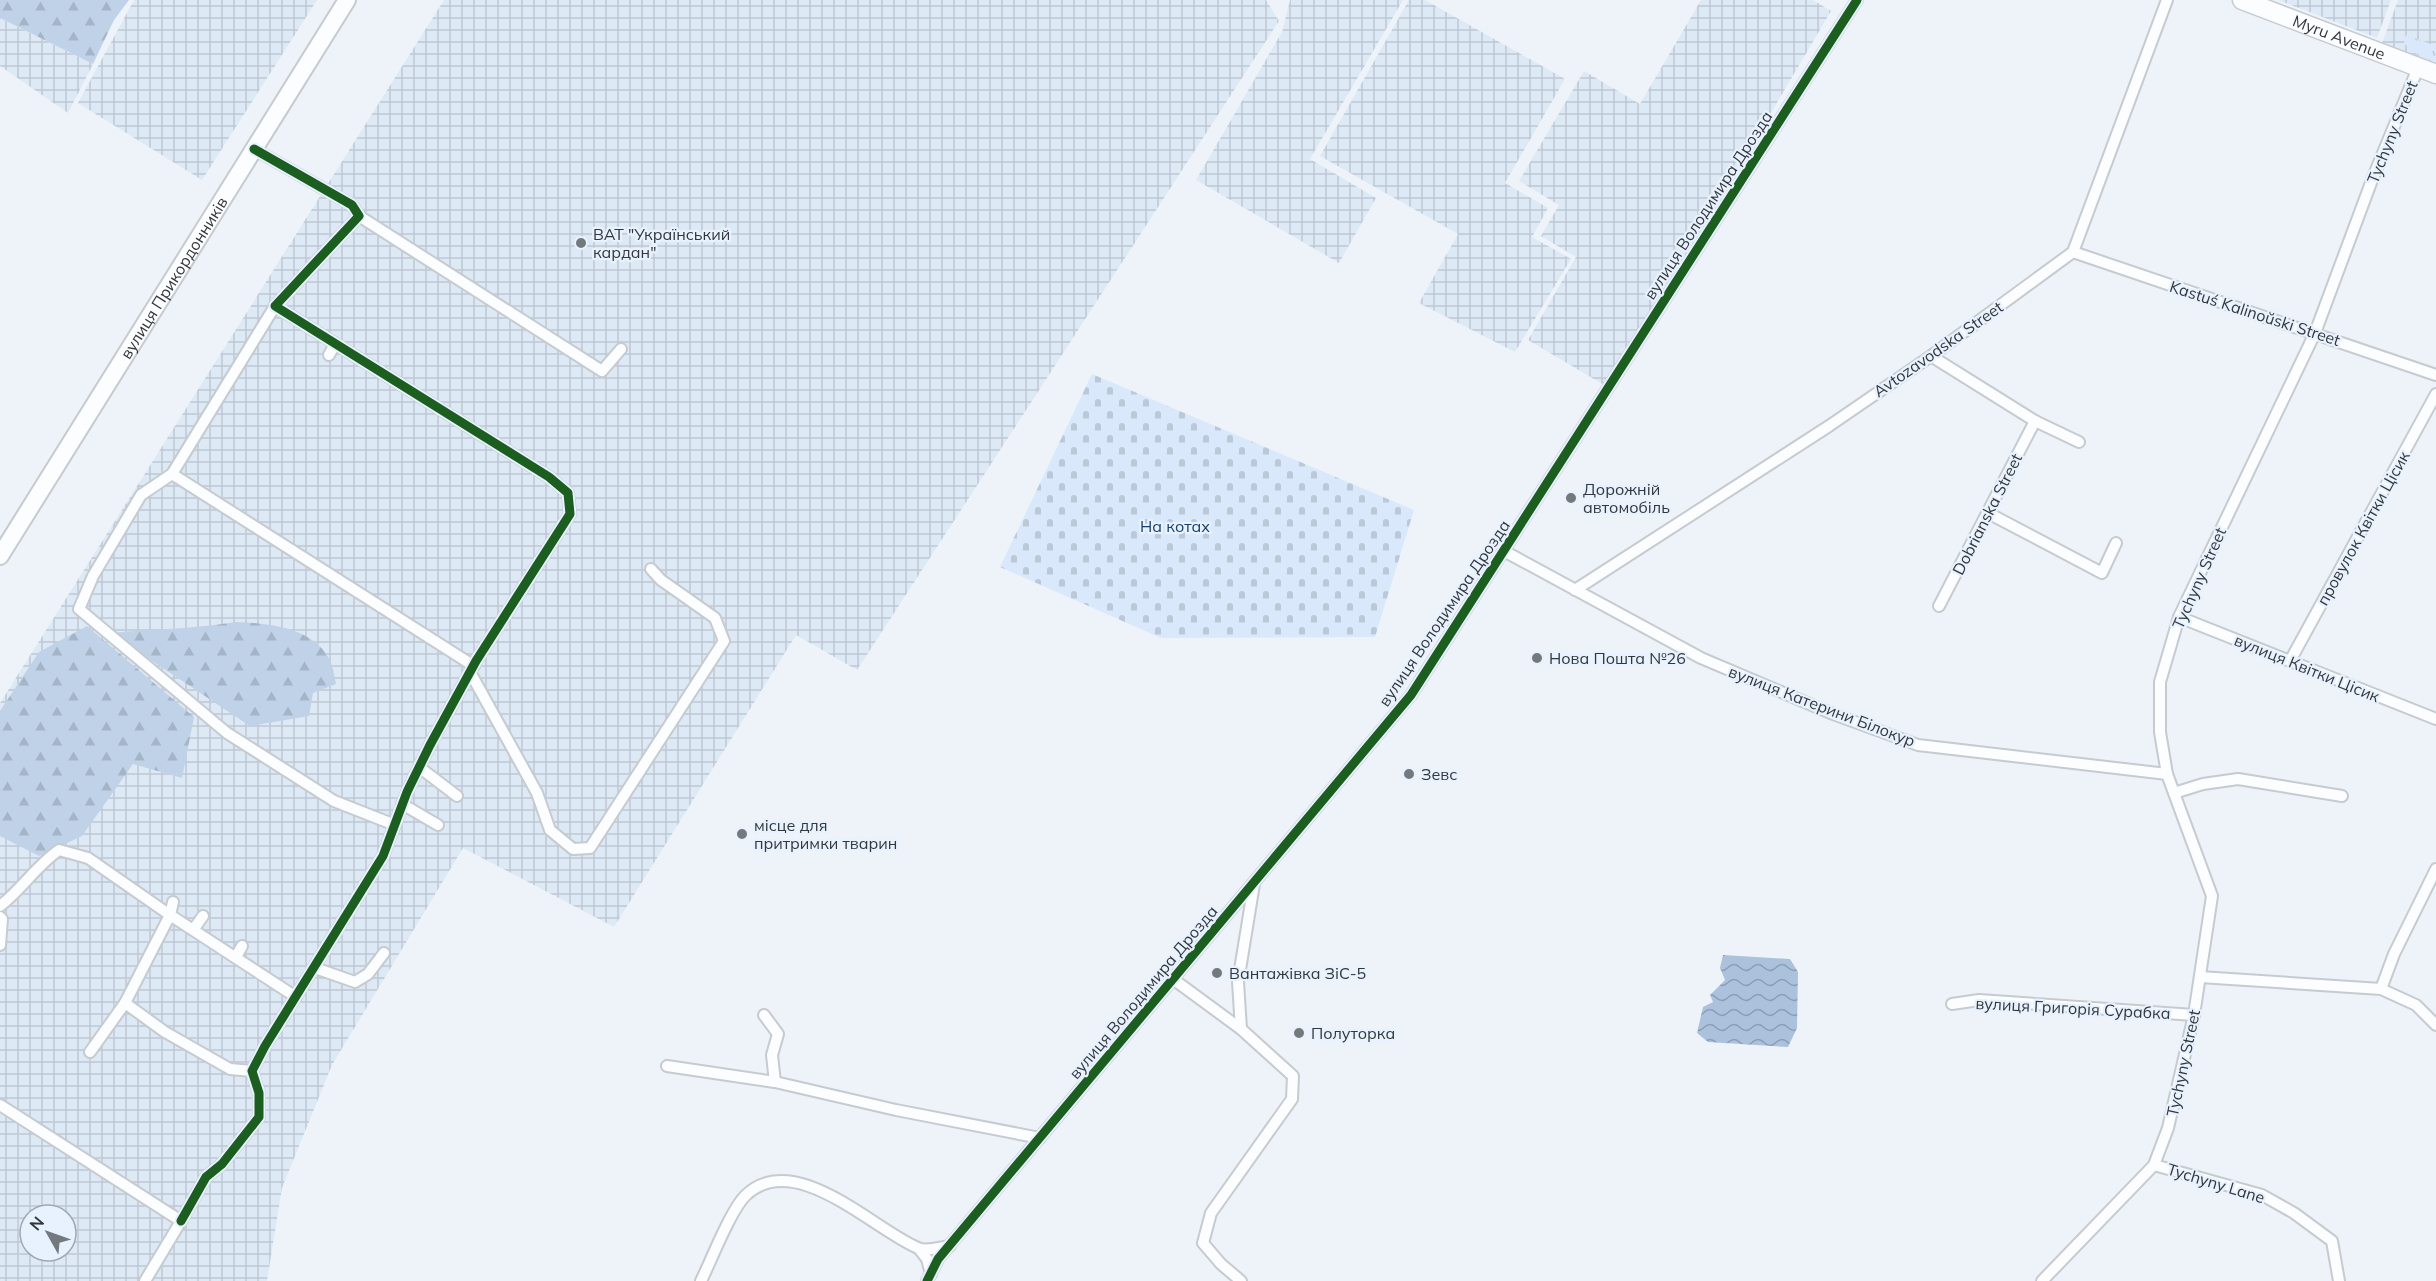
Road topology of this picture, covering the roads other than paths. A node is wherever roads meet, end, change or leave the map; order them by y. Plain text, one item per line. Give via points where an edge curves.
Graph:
1 (347, 0) edge
2 (1857, 0) edge
3 (2168, 0) edge
4 (2242, 0) edge
5 (2418, 68) junction
6 (2436, 74) edge
7 (254, 150) junction
8 (359, 216) junction
9 (2073, 252) junction
10 (275, 306) junction
11 (2315, 333) junction
12 (335, 344) junction
13 (621, 349) dead end
14 (329, 355) dead end
15 (1931, 356) junction
16 (2436, 375) edge
17 (2436, 394) edge
18 (2035, 421) junction
19 (2079, 442) dead end
20 (172, 474) junction
21 (1988, 513) junction
22 (2116, 543) dead end
23 (1504, 551) junction
24 (0, 556) edge
25 (651, 569) dead end
26 (1575, 590) junction
27 (1939, 606) dead end
28 (2179, 617) junction
29 (2290, 661) junction
30 (472, 669) junction
31 (2436, 719) edge
32 (419, 767) junction
33 (2167, 774) junction
34 (2174, 793) junction
35 (457, 796) dead end
36 (2342, 796) dead end
37 (402, 804) junction
38 (395, 825) junction
39 (438, 825) dead end
40 (2436, 869) edge
41 (1255, 882) junction
42 (173, 902) dead end
43 (0, 906) edge
44 (170, 915) junction
45 (203, 916) dead end
46 (0, 917) edge
47 (193, 930) junction
48 (0, 945) edge
49 (242, 946) dead end
50 (384, 953) dead end
51 (236, 957) junction
52 (315, 968) junction
53 (2200, 977) junction
54 (1173, 979) junction
55 (2381, 989) junction
56 (296, 997) junction
57 (125, 1003) junction
58 (1952, 1004) dead end
59 (764, 1015) dead end
60 (2194, 1015) junction
61 (2436, 1025) edge
62 (1241, 1029) junction
63 (90, 1052) dead end
64 (667, 1066) dead end
65 (252, 1071) junction
66 (775, 1082) junction
67 (0, 1105) edge
68 (1040, 1138) junction
69 (2154, 1165) junction
70 (181, 1221) junction
71 (950, 1246) junction
72 (920, 1250) junction
73 (929, 1277) edge
74 (145, 1281) edge
75 (701, 1281) edge
76 (1241, 1281) edge
77 (2042, 1281) edge
78 (2339, 1281) edge

1 - 7 street, вулиця Прикордонників
2 - 23 street, вулиця Володимира Дрозда
3 - 9 street
4 - 5 main road, Myru Avenue
5 - 6 main road, Myru Avenue
5 - 11 street, Tychyny Street
7 - 8 street via 352,205
7 - 24 street, вулиця Прикордонників
8 - 10 street
8 - 13 street via 602,371
9 - 11 street, Kastuś Kalinoŭski Street
9 - 15 street, Avtozavodska Street
10 - 12 street
10 - 20 street
11 - 16 street, Kastuś Kalinoŭski Street
11 - 28 street, Tychyny Street
12 - 14 street
12 - 30 street via 549,477 568,493 570,514
15 - 18 street
15 - 26 street, Avtozavodska Street
17 - 29 street, провулок Квітки Цісик
18 - 19 street
18 - 21 street, Dobrianska Street
20 - 30 street
20 - 38 street via 141,495 93,576 80,609 227,733 334,801
21 - 22 street via 2102,573
21 - 27 street, Dobrianska Street
23 - 26 street, вулиця Катерини Білокур
23 - 41 street, вулиця Володимира Дрозда via 1411,695
25 - 30 street via 715,618 724,641 590,848 573,849 550,830 537,793
26 - 33 street, вулиця Катерини Білокур via 1701,658 1918,745
28 - 29 street, вулиця Квітки Цісик
28 - 33 street, Tychyny Street via 2160,682 2160,732
29 - 31 street, вулиця Квітки Цісик
30 - 32 street
32 - 35 street
32 - 37 street
33 - 34 street, Tychyny Street
34 - 36 street via 2238,779
34 - 53 street, Tychyny Street via 2212,896
37 - 38 street
37 - 39 street
38 - 52 street via 383,856
40 - 55 street
41 - 54 street, вулиця Володимира Дрозда
41 - 62 street via 1238,982
42 - 44 street
43 - 44 street via 59,850 88,858
44 - 47 street
44 - 57 street
45 - 47 street
46 - 48 street
47 - 51 street
49 - 51 street
50 - 52 street via 368,974 355,982
51 - 56 street via 263,969
52 - 56 street
53 - 55 street
53 - 60 street, Tychyny Street
54 - 62 street
54 - 68 street, вулиця Володимира Дрозда
55 - 61 street via 2416,1005
56 - 65 street
57 - 63 street
57 - 65 street via 165,1032 230,1069
58 - 60 street, вулиця Григорія Сурабка via 1978,1000
59 - 66 street via 778,1034 772,1055
60 - 69 street, Tychyny Street via 2168,1128
62 - 76 street via 1293,1076 1292,1099 1211,1213 1208,1223 1203,1243
64 - 66 street
65 - 70 street via 260,1093 260,1117 222,1164 206,1177
66 - 68 street
67 - 70 street
68 - 71 street, вулиця Володимира Дрозда
69 - 77 street, Tychyny Street
69 - 78 street, Tychyny Lane via 2262,1195 2294,1213 2332,1240
70 - 74 street
71 - 72 street
71 - 73 street, вулиця Володимира Дрозда
72 - 73 street via 927,1259
72 - 75 street via 834,1198 796,1180 765,1183 745,1196

